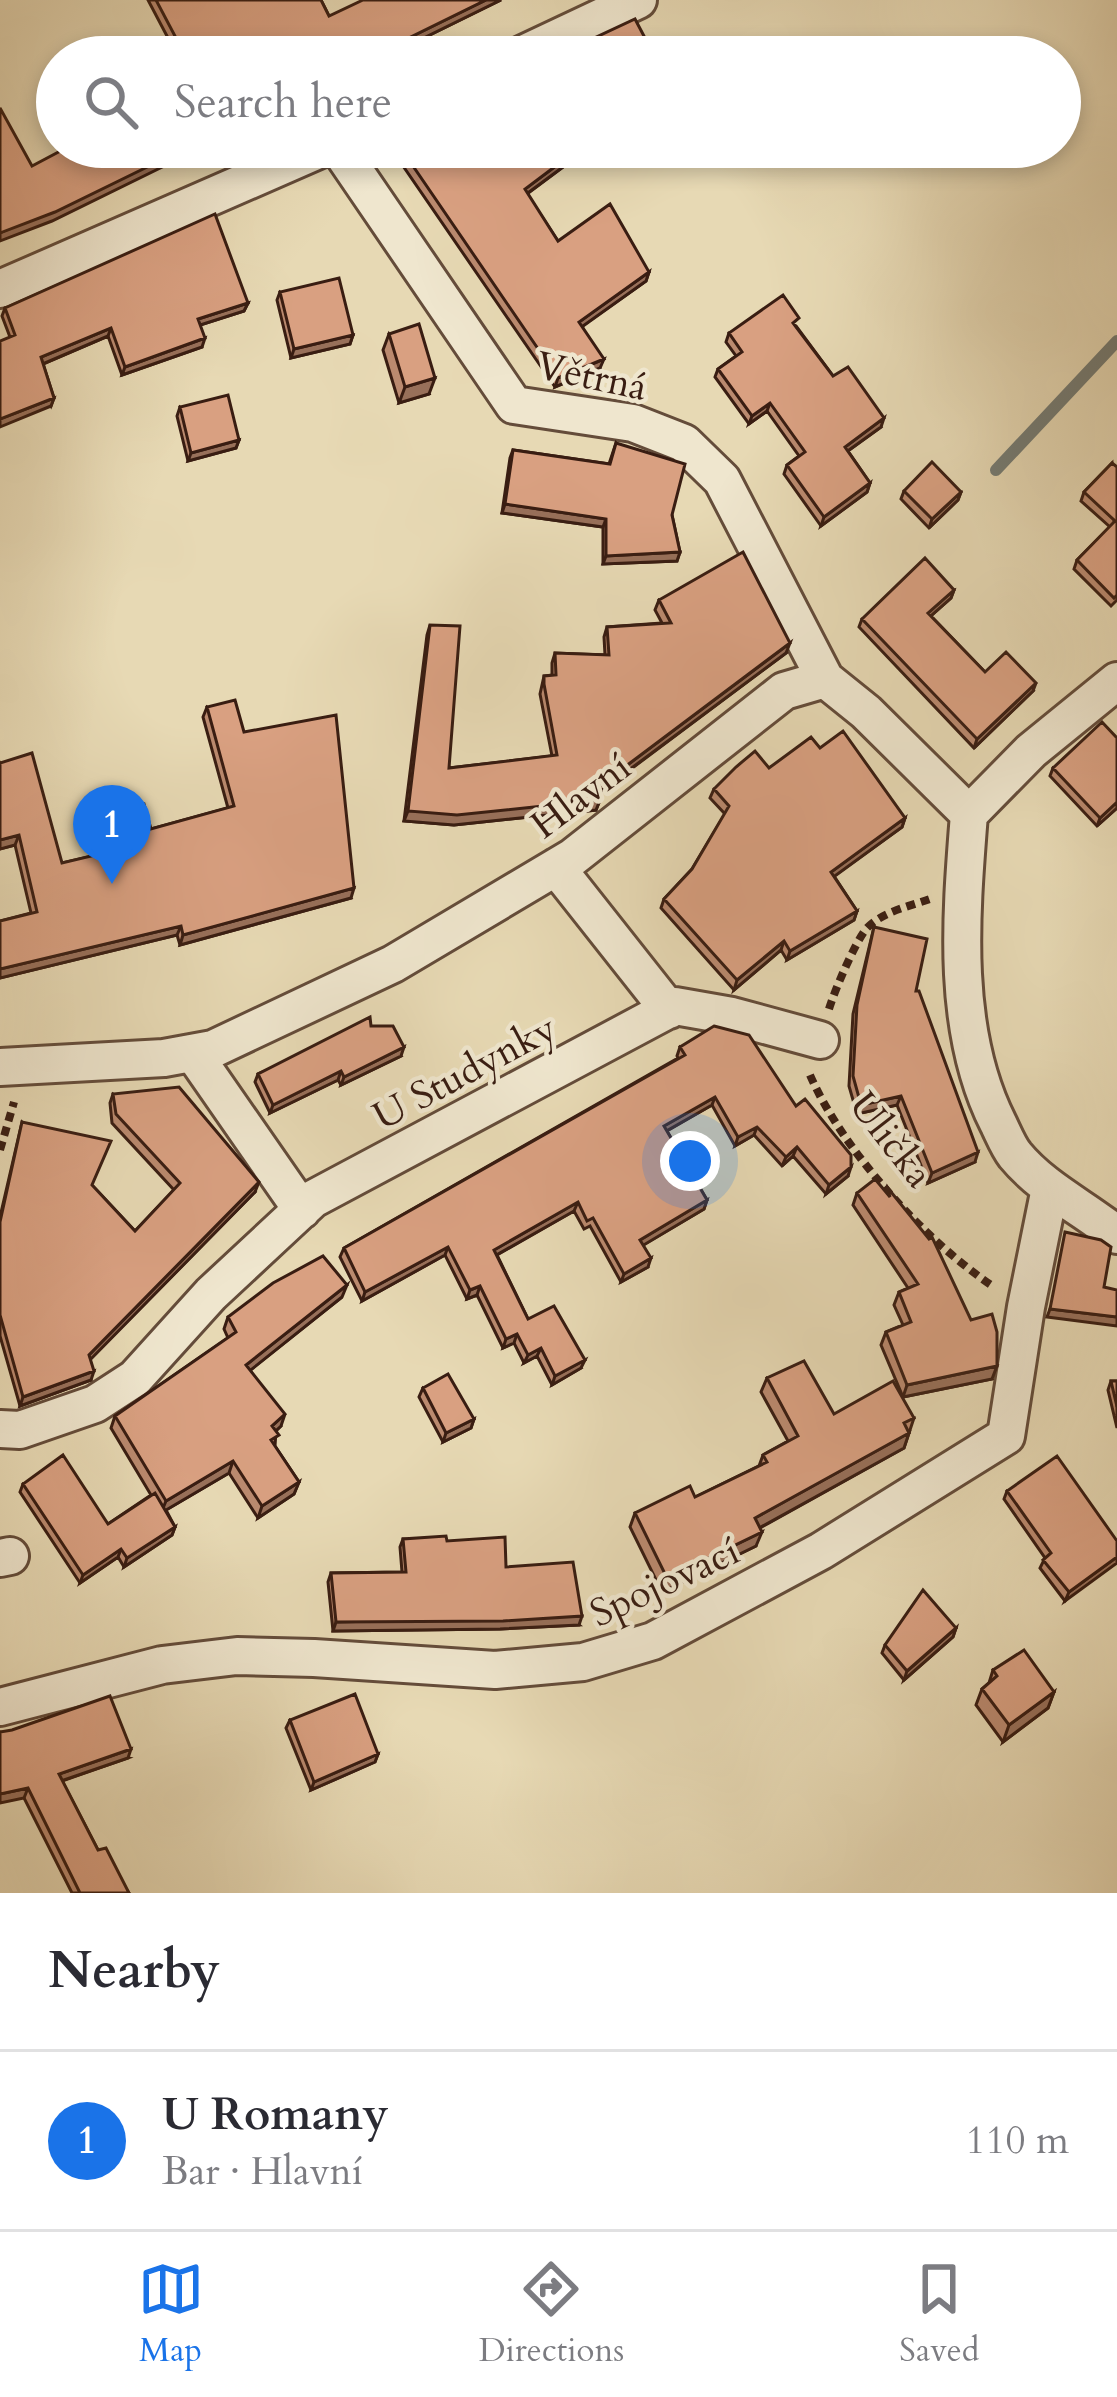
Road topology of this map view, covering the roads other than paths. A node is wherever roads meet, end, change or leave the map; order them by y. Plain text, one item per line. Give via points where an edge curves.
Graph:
1 (638, 0) edge
2 (562, 36) edge
3 (277, 168) edge
4 (352, 168) edge
5 (0, 289) edge
6 (825, 679) junction
7 (1117, 681) edge
8 (969, 814) junction
9 (556, 867) junction
10 (669, 1010) junction
11 (820, 1040) road end
12 (193, 1053) junction
13 (12, 1067) edge
14 (1050, 1188) junction
15 (302, 1210) junction
16 (1117, 1234) edge
17 (0, 1429) edge
18 (0, 1707) edge

1 - 2 street
3 - 5 street
4 - 6 street, Větrná via 514,405 633,423 684,443 722,480
6 - 8 street
6 - 9 street, Hlavní via 784,691
7 - 8 street
8 - 14 street via 969,1031 988,1103 1014,1154
9 - 10 street
9 - 12 street, Hlavní via 394,964
10 - 11 street via 732,1016
10 - 15 street, U Studynky
12 - 13 street, Hlavní
12 - 15 street
14 - 16 street
14 - 18 street, Spojovací via 1006,1436 821,1551 653,1641 583,1663 495,1670 237,1656 162,1665
15 - 17 street, U Studynky via 135,1378 95,1405

